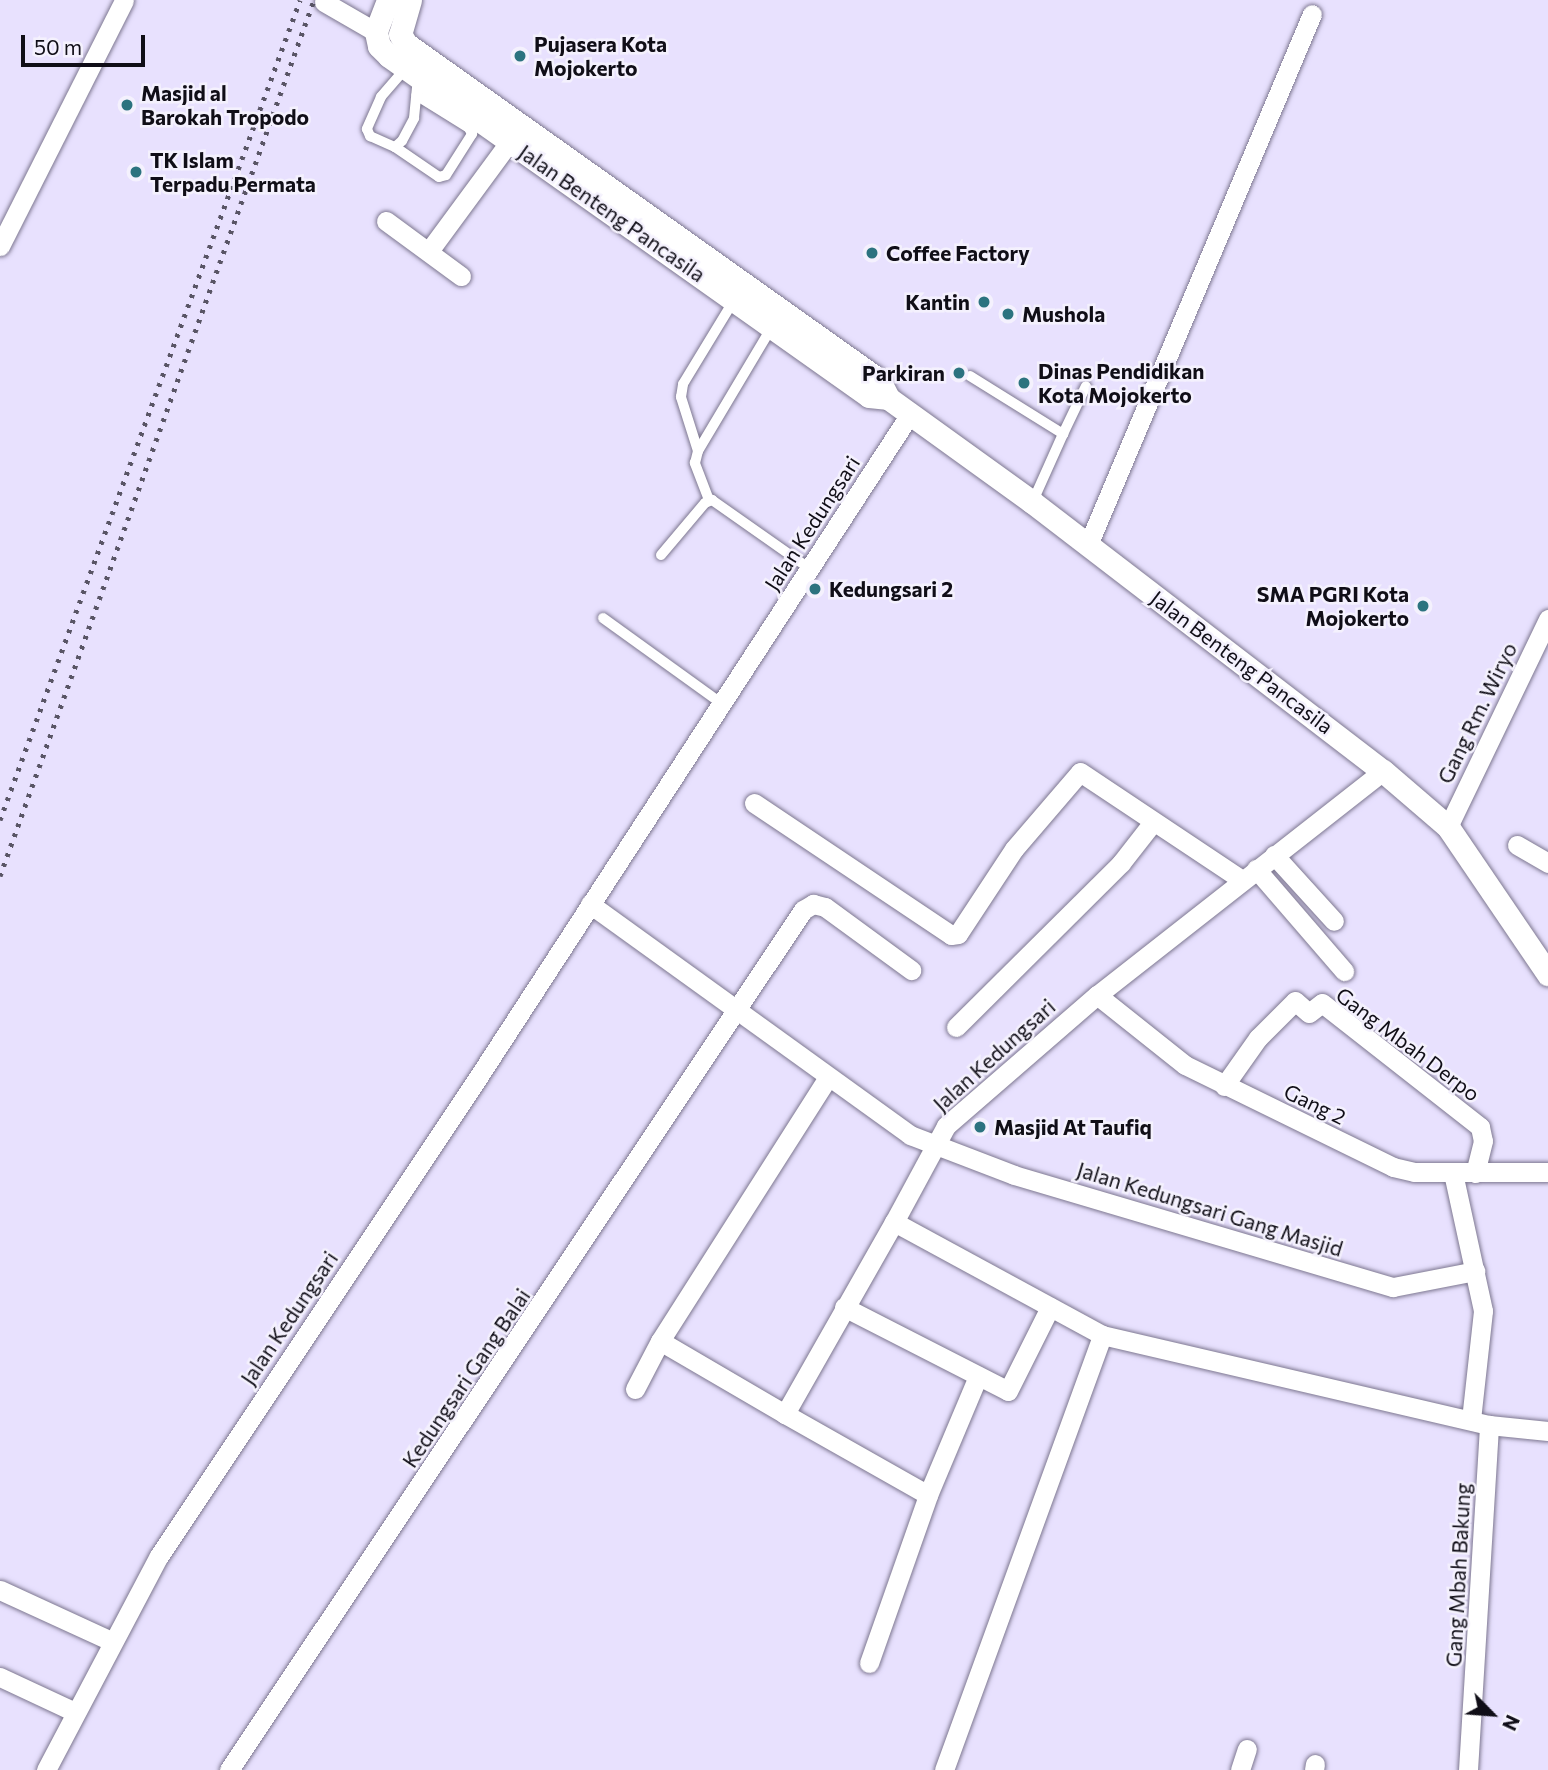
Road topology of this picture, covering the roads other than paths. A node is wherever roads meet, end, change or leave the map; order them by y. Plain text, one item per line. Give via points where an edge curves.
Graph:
1 (124, 0) edge
2 (388, 0) edge
3 (410, 0) edge
4 (324, 2) dead end
5 (1312, 14) dead end
6 (376, 32) junction
7 (413, 79) junction
8 (516, 133) junction
9 (395, 147) junction
10 (386, 220) dead end
11 (667, 241) junction
12 (0, 246) edge
13 (429, 251) junction
14 (461, 276) dead end
15 (734, 300) junction
16 (772, 326) junction
17 (970, 376) dead end
18 (1086, 386) dead end
19 (888, 398) junction
20 (910, 414) junction
21 (1063, 434) junction
22 (698, 451) junction
23 (709, 500) junction
24 (1032, 502) junction
25 (1088, 545) junction
26 (661, 555) dead end
27 (810, 569) junction
28 (603, 618) dead end
29 (1548, 619) edge
30 (721, 703) junction
31 (1383, 771) junction
32 (754, 803) dead end
33 (1153, 822) junction
34 (1448, 827) junction
35 (1517, 845) dead end
36 (1274, 855) junction
37 (1548, 863) edge
38 (1249, 874) junction
39 (590, 904) junction
40 (1334, 921) dead end
41 (911, 970) dead end
42 (1344, 971) dead end
43 (1548, 974) edge
44 (1097, 995) junction
45 (740, 1011) junction
46 (956, 1027) dead end
47 (827, 1079) junction
48 (1224, 1086) junction
49 (936, 1142) junction
50 (1545, 1171) edge
51 (1453, 1173) junction
52 (1475, 1173) junction
53 (894, 1222) junction
54 (1475, 1271) junction
55 (844, 1307) junction
56 (1051, 1307) junction
57 (1102, 1335) junction
58 (660, 1341) junction
59 (978, 1376) junction
60 (635, 1389) dead end
61 (785, 1414) junction
62 (1480, 1423) junction
63 (1548, 1431) edge
64 (928, 1495) junction
65 (0, 1590) edge
66 (111, 1641) junction
67 (869, 1663) dead end
68 (0, 1677) edge
69 (75, 1712) junction
70 (1247, 1749) dead end
71 (46, 1770) edge
72 (229, 1770) edge
73 (944, 1770) edge
74 (1240, 1770) edge
75 (1468, 1770) edge

1 - 12 street
2 - 6 street
3 - 8 street, Jalan Benteng Pancasila via 400,34 406,44
4 - 6 street
5 - 25 street
6 - 7 street, Jalan Benteng Pancasila via 380,46
7 - 8 street, Jalan Benteng Pancasila
7 - 9 lane via 414,118
7 - 9 lane via 381,97 367,129 370,136
7 - 9 lane via 472,134 446,175 439,177
8 - 11 street, Jalan Benteng Pancasila
8 - 13 street
10 - 13 street
11 - 15 street, Jalan Benteng Pancasila
11 - 19 street, Jalan Benteng Pancasila via 879,380
13 - 14 street
15 - 16 street, Jalan Benteng Pancasila
15 - 22 lane via 683,384 681,397
16 - 19 street, Jalan Benteng Pancasila via 869,396
16 - 22 lane
17 - 21 lane
18 - 21 lane
19 - 20 street, Jalan Benteng Pancasila
20 - 24 street, Jalan Benteng Pancasila
20 - 27 street, Jalan Kedungsari
21 - 24 lane
22 - 23 lane via 695,463
23 - 26 lane
23 - 27 lane
24 - 25 street, Jalan Benteng Pancasila
25 - 31 street, Jalan Benteng Pancasila
27 - 30 street, Jalan Kedungsari
28 - 30 lane
29 - 34 street, Gang Rm. Wiryo
30 - 39 street, Jalan Kedungsari
31 - 34 street, Jalan Benteng Pancasila
31 - 36 street, Jalan Kedungsari
32 - 33 street via 954,935 1014,849 1080,772
33 - 38 street
33 - 46 street via 1121,863
34 - 43 street, Jalan Benteng Pancasila
35 - 37 street
36 - 38 street, Jalan Kedungsari
36 - 40 street
38 - 42 street
38 - 44 street, Jalan Kedungsari
39 - 45 street, Jalan Kedungsari
39 - 66 street, Jalan Kedungsari via 187,1512
41 - 45 street, Kedungsari Gang Balai via 825,907 813,904 803,910
44 - 48 street, Gang 2 via 1166,1054
44 - 49 street, Jalan Kedungsari via 946,1126
45 - 47 street, Jalan Kedungsari
45 - 72 street, Kedungsari Gang Balai
47 - 49 street, Jalan Kedungsari via 903,1131
47 - 58 street
48 - 51 street, Gang 2 via 1393,1167
48 - 52 street, Gang Mbah Derpo via 1258,1038 1295,1001 1309,1013 1323,1003 1480,1127 1483,1141
49 - 53 street
49 - 54 street, Jalan Kedungsari Gang Masjid via 1014,1175 1393,1287
50 - 52 street, Gang 2
51 - 52 street, Gang 2
51 - 54 street, Gang Mbah Bakung
53 - 55 street
53 - 56 street
54 - 62 street, Gang Mbah Bakung via 1483,1323
55 - 59 street
55 - 61 street
56 - 57 street
56 - 59 street via 1008,1391
57 - 62 street
57 - 73 street
58 - 60 street
58 - 61 street
59 - 64 street
61 - 64 street
62 - 63 street
62 - 75 street, Gang Mbah Bakung
64 - 67 street
65 - 66 street
66 - 69 street, Jalan Kedungsari
68 - 69 street
69 - 71 street, Jalan Kedungsari
70 - 74 street

